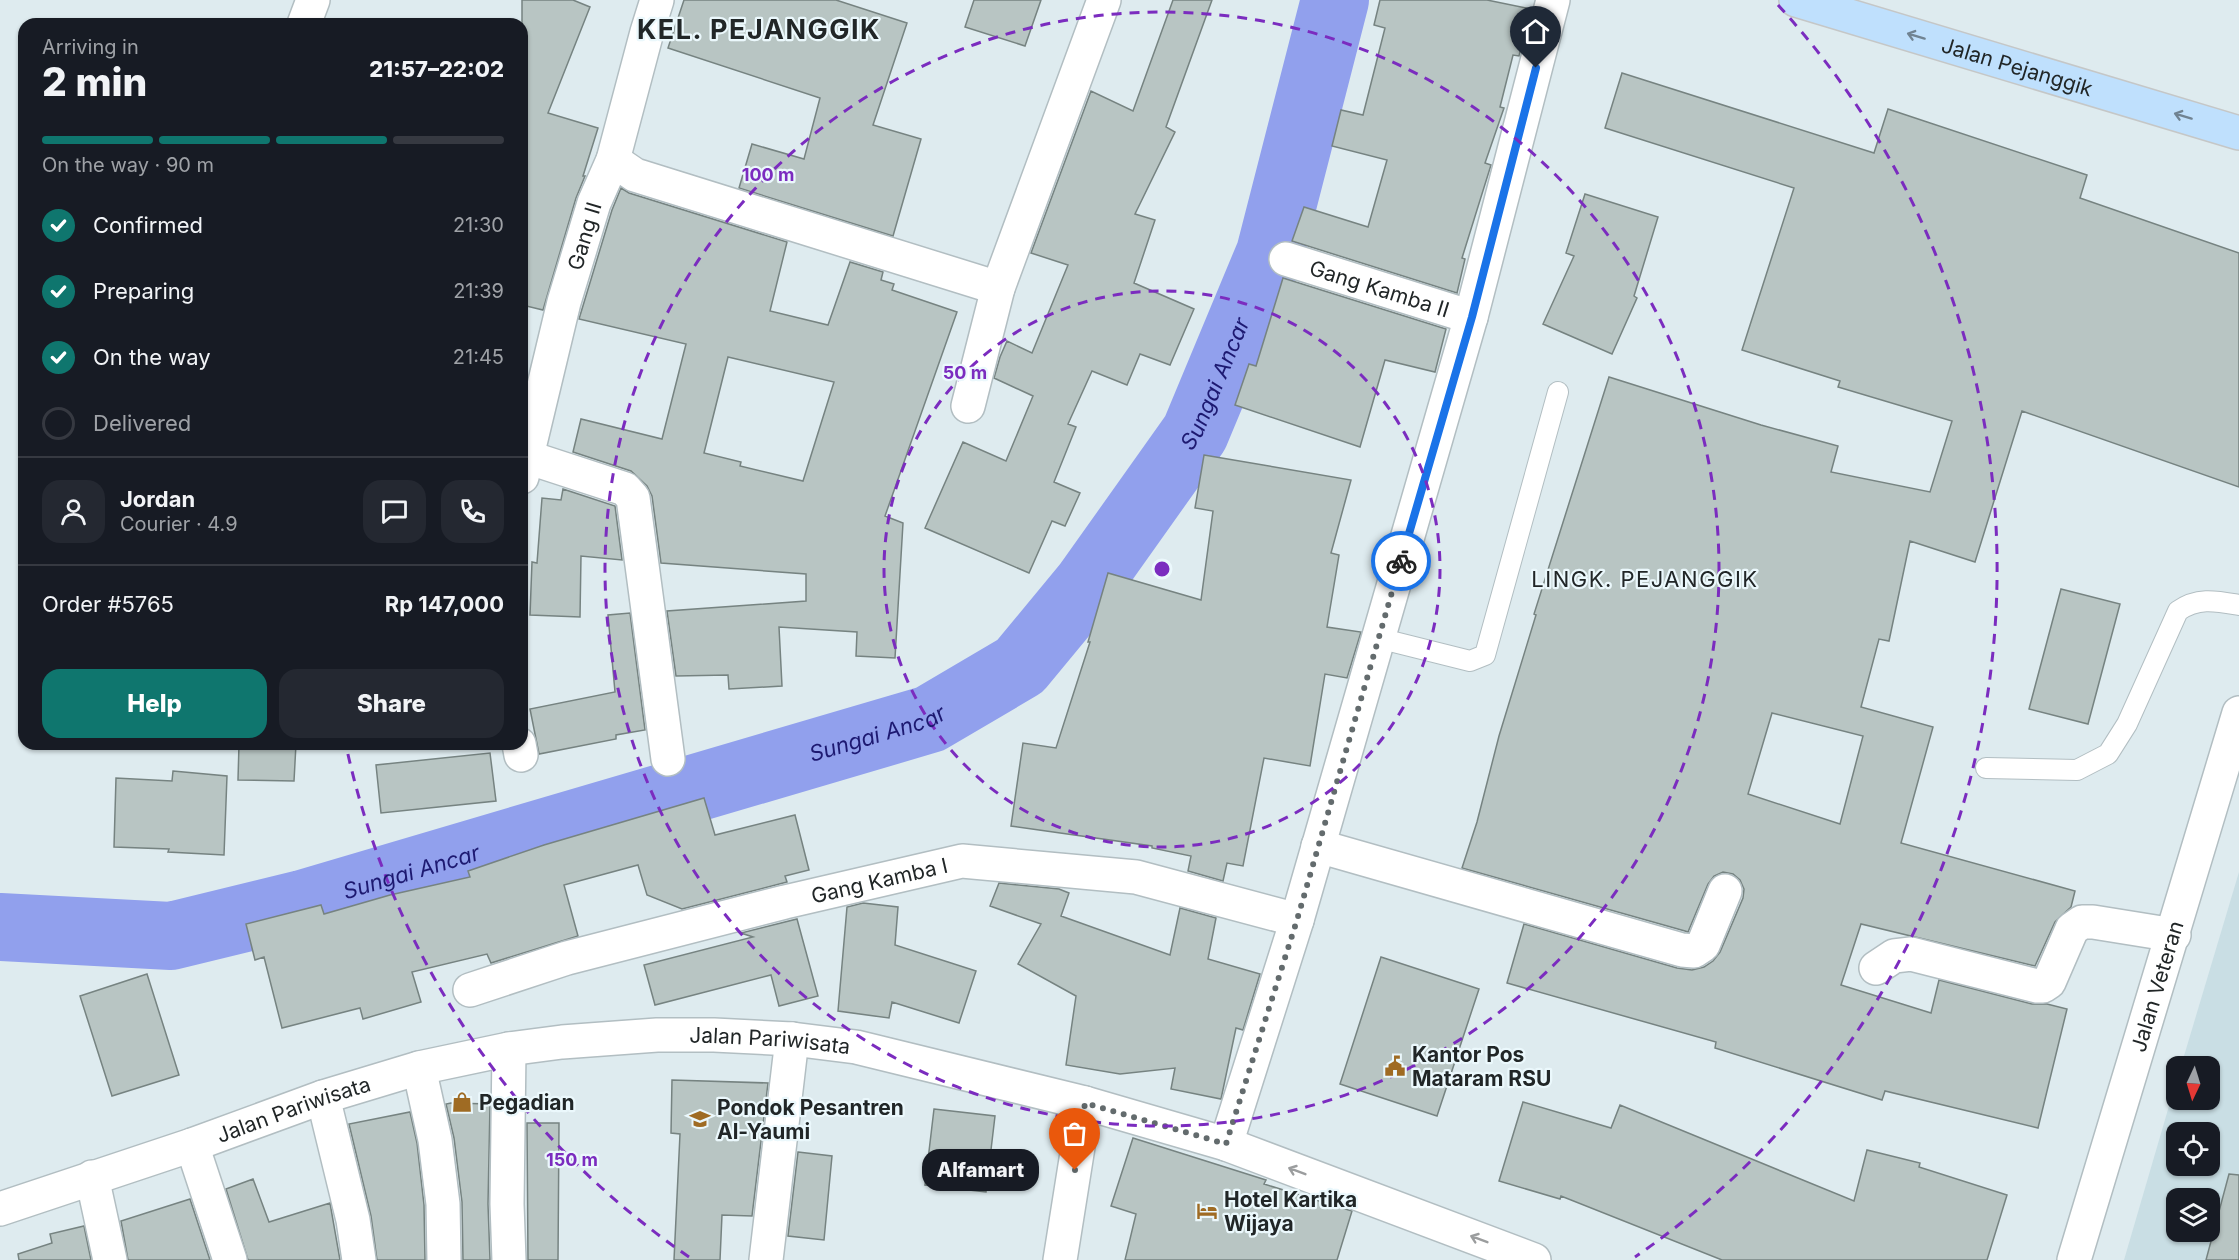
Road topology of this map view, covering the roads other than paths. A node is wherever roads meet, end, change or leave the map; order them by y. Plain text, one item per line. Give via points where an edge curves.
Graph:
1 (313, 0) edge
2 (657, 0) edge
3 (1104, 0) edge
4 (1553, 0) edge
5 (1796, 0) edge
6 (306, 18) edge
7 (2239, 133) edge
8 (613, 159) junction
9 (1286, 259) dead end
10 (998, 288) junction
11 (1472, 317) junction
12 (1558, 392) dead end
13 (968, 406) dead end
14 (528, 454) edge
15 (528, 468) edge
16 (2239, 605) edge
17 (1378, 638) junction
18 (2239, 713) edge
19 (668, 759) dead end
20 (1986, 768) dead end
21 (1318, 846) junction
22 (1725, 891) dead end
23 (1297, 920) junction
24 (2174, 935) junction
25 (1876, 968) dead end
26 (470, 990) dead end
27 (792, 1039) junction
28 (509, 1048) junction
29 (419, 1068) junction
30 (323, 1097) junction
31 (1085, 1103) junction
32 (1226, 1144) junction
33 (192, 1145) junction
34 (92, 1177) junction
35 (0, 1209) edge
36 (110, 1260) edge
37 (230, 1260) edge
38 (358, 1260) edge
39 (444, 1260) edge
40 (509, 1260) edge
41 (766, 1260) edge
42 (1060, 1260) edge
43 (1534, 1260) edge
44 (2074, 1260) edge

1 - 6 street
2 - 8 street, Gang II
3 - 10 street
4 - 11 street
7 -> 5 main road, Jalan Pejanggik
8 - 10 street via 635,175
8 - 14 street, Gang II via 594,203 564,302
9 - 11 street, Gang Kamba II
10 - 13 street
11 - 17 street
12 - 17 lane via 1485,655 1470,661
15 - 19 street via 625,489 633,498
16 - 20 lane via 2204,600 2178,611 2127,724 2108,754 2077,770
17 - 21 street
18 - 24 street, Jalan Veteran
21 - 22 street via 1682,950 1694,951 1703,945
21 - 23 street
23 - 26 street, Gang Kamba I via 1136,877 962,861 579,955
23 - 32 street
24 - 25 street via 2082,922 2072,929 2049,982 2043,986 1911,954 1894,956
24 - 44 street, Jalan Veteran
27 - 28 street, Jalan Pariwisata via 657,1035
27 - 31 street, Jalan Pariwisata via 856,1047
27 - 41 street
28 - 29 street, Jalan Pariwisata
28 - 40 street
29 - 30 street, Jalan Pariwisata
29 - 39 street via 435,1140 443,1204
30 - 33 street, Jalan Pariwisata
30 - 38 street via 353,1220
31 - 32 street, Jalan Pariwisata
31 - 42 street
43 -> 32 street, Jalan Pariwisata
33 - 34 street, Jalan Pariwisata
33 - 37 street
34 - 35 street, Jalan Pariwisata
34 - 36 street

